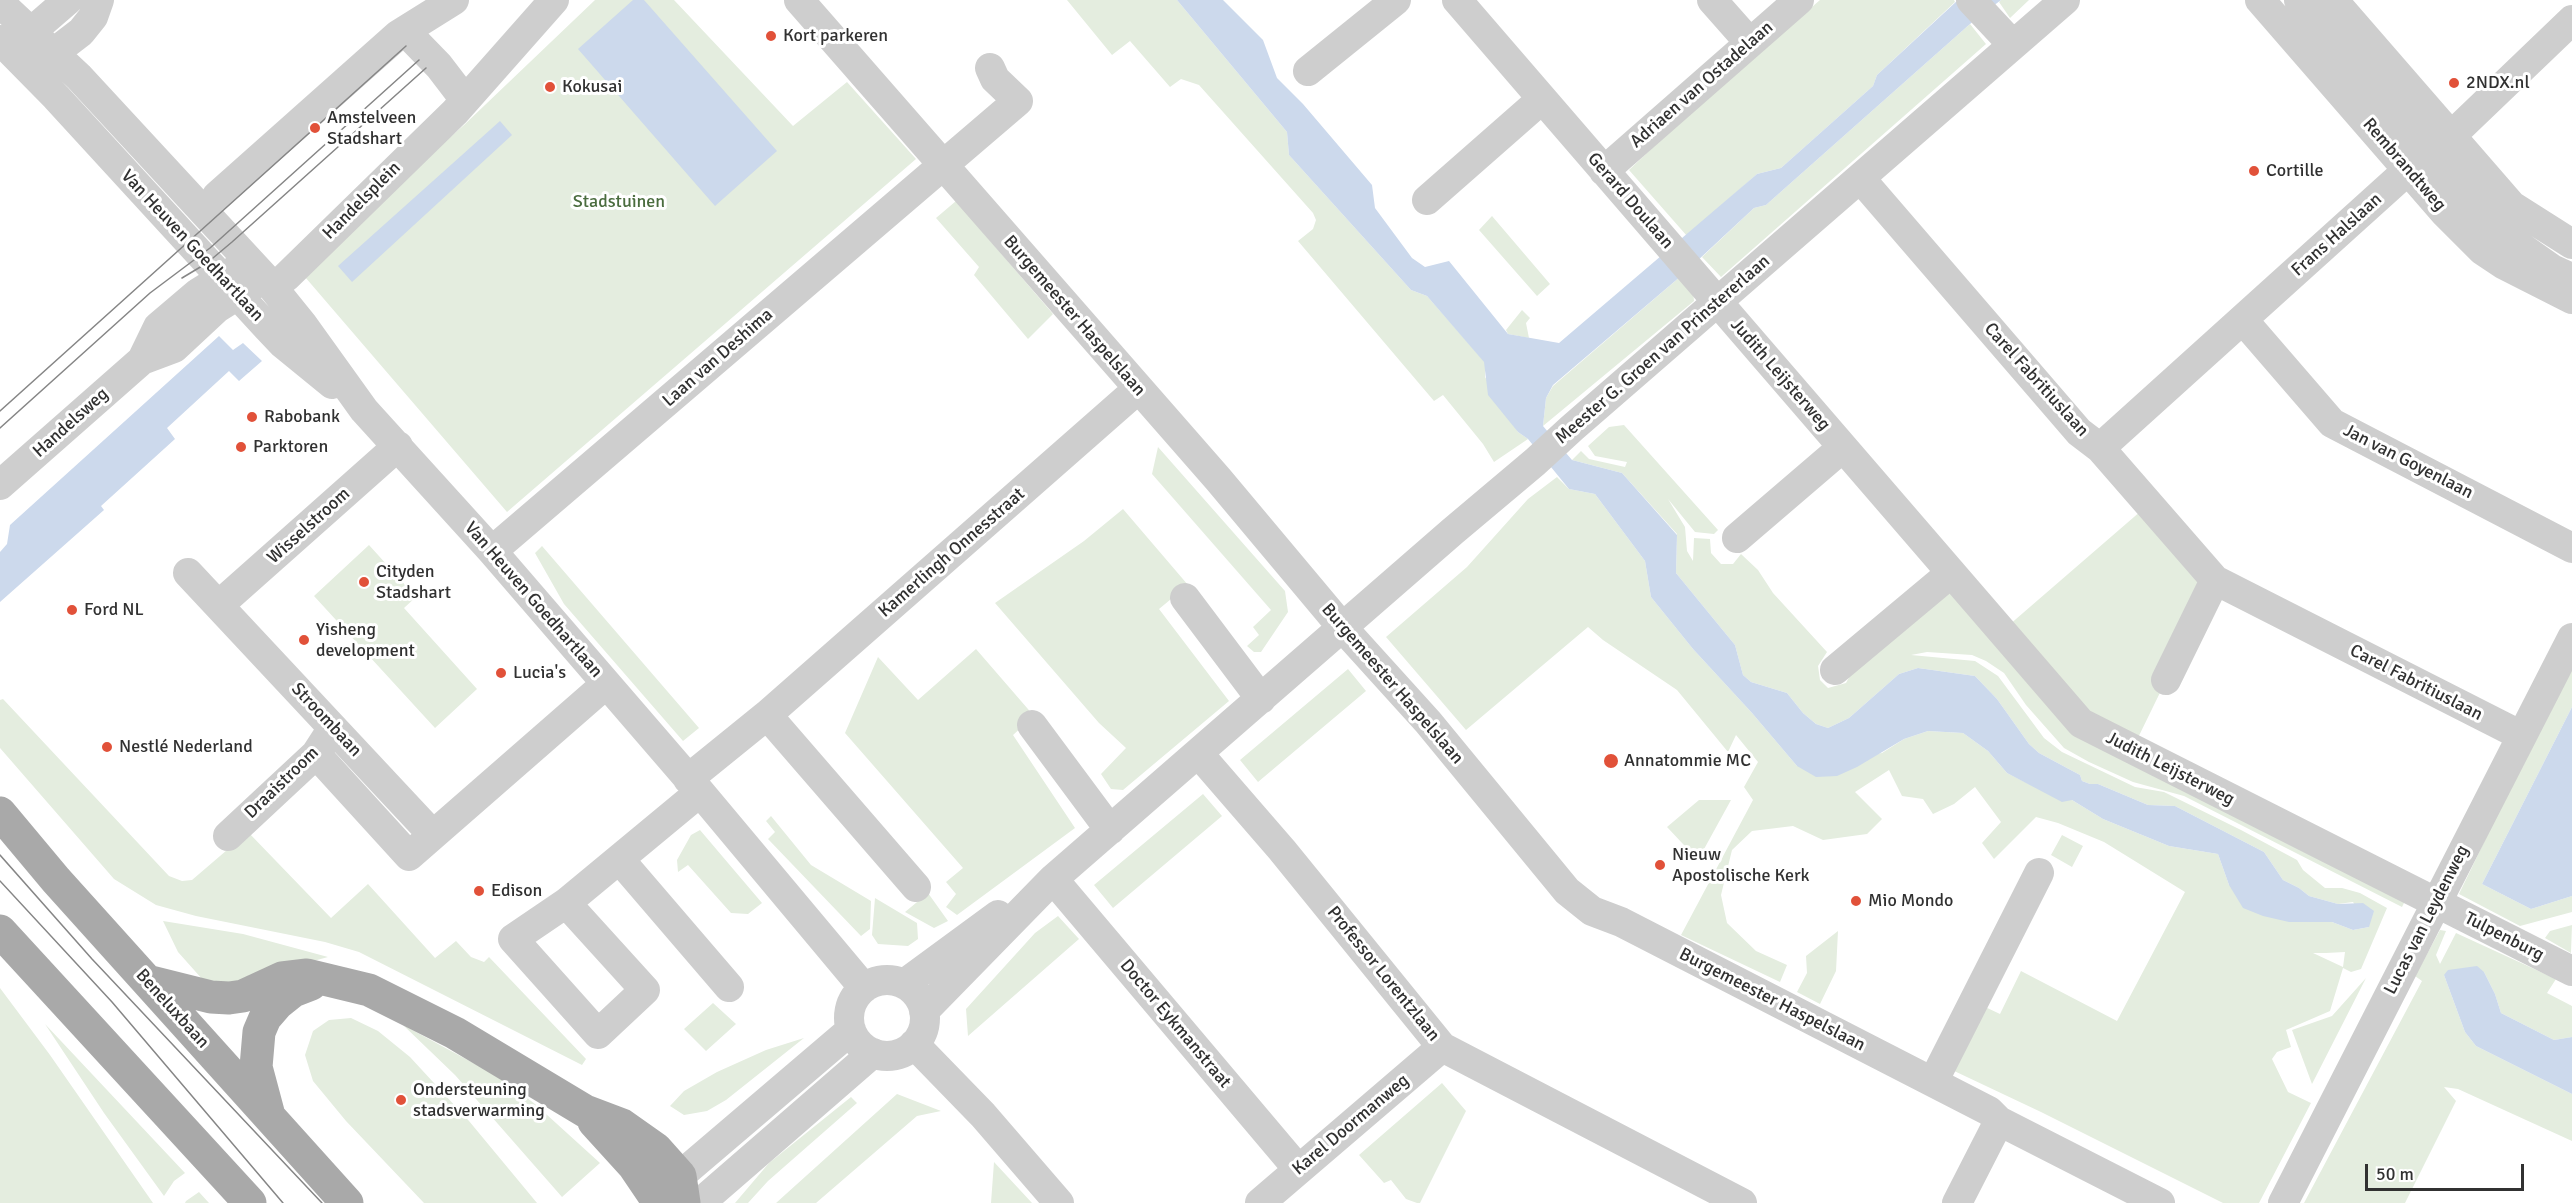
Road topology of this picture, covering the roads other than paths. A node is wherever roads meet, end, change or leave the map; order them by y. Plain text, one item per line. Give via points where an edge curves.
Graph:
1 (68, 0) edge
2 (99, 0) edge
3 (454, 0) edge
4 (554, 0) edge
5 (799, 0) edge
6 (1396, 0) edge
7 (1457, 0) edge
8 (1712, 0) edge
9 (1799, 0) edge
10 (1971, 0) edge
11 (2065, 0) edge
12 (2260, 0) edge
13 (2299, 0) edge
14 (2333, 0) edge
15 (0, 3) edge
16 (2572, 20) edge
17 (2004, 35) junction
18 (12, 39) edge
19 (412, 42) junction
20 (1750, 43) junction
21 (56, 54) junction
22 (990, 68) dead end
23 (31, 70) junction
24 (1308, 71) dead end
25 (1542, 99) junction
26 (465, 100) junction
27 (2429, 153) junction
28 (945, 165) junction
29 (1604, 171) junction
30 (1860, 178) junction
31 (217, 196) dead end
32 (1427, 200) dead end
33 (2572, 244) edge
34 (267, 272) junction
35 (2572, 278) edge
36 (229, 287) junction
37 (1708, 292) junction
38 (2572, 299) edge
39 (2243, 320) junction
40 (1138, 389) junction
41 (364, 410) junction
42 (398, 446) junction
43 (1842, 447) junction
44 (2100, 448) junction
45 (0, 485) edge
46 (1737, 538) dead end
47 (2572, 548) edge
48 (492, 551) junction
49 (188, 573) dead end
50 (1951, 573) junction
51 (2215, 580) junction
52 (1185, 598) dead end
53 (219, 605) junction
54 (1342, 627) junction
55 (2572, 638) edge
56 (1835, 670) dead end
57 (2166, 680) dead end
58 (606, 684) junction
59 (1261, 699) junction
60 (767, 716) junction
61 (1032, 725) dead end
62 (332, 727) junction
63 (2522, 736) junction
64 (1198, 753) junction
65 (316, 754) junction
66 (694, 785) junction
67 (0, 813) edge
68 (1110, 830) junction
69 (433, 835) junction
70 (228, 836) dead end
71 (620, 860) junction
72 (2039, 873) dead end
73 (1053, 879) junction
74 (916, 887) dead end
75 (566, 903) dead end
76 (2437, 903) junction
77 (0, 931) edge
78 (2572, 971) edge
79 (147, 981) junction
80 (334, 981) junction
81 (904, 984) junction
82 (729, 987) dead end
83 (864, 988) junction
84 (924, 1011) junction
85 (851, 1030) junction
86 (914, 1044) junction
87 (1442, 1047) junction
88 (873, 1053) junction
89 (1933, 1082) junction
90 (269, 1116) junction
91 (1999, 1121) junction
92 (1298, 1169) junction
93 (667, 1196) edge
94 (250, 1203) edge
95 (347, 1203) edge
96 (700, 1203) edge
97 (1059, 1203) edge
98 (1260, 1203) edge
99 (1742, 1203) edge
100 (1957, 1203) edge
101 (2160, 1203) edge
102 (2283, 1203) edge

1 - 18 street
2 - 21 street via 93,17
3 - 19 street
4 - 26 street, Handelsplein
5 - 28 street
6 - 24 street
7 - 25 street, Gerard Doulaan
8 - 20 street
9 - 20 street, Adriaen van Ostadelaan
10 - 17 street
11 - 17 street, Meester G. Groen van Prinstererlaan
12 - 27 street, Rembrandtweg
13 - 27 street, Rembrandtweg
14 - 27 street, Rembrandtweg
15 - 18 street
16 - 27 street, Frans Halslaan
17 - 30 street, Meester G. Groen van Prinstererlaan
18 - 21 street, Van Heuven Goedhartlaan
18 - 23 street, Van Heuven Goedhartlaan
19 - 26 street
19 - 31 street
20 - 29 street, Adriaen van Ostadelaan
21 - 23 street
21 - 34 street, Van Heuven Goedhartlaan
22 - 28 street, Laan van Deshima via 995,79 1018,101
23 - 36 street, Van Heuven Goedhartlaan
25 - 29 street, Gerard Doulaan
25 - 32 street
26 - 34 street, Handelsplein
27 - 33 street, Rembrandtweg
27 - 35 street, Rembrandtweg via 2508,238
27 - 38 street, Rembrandtweg via 2482,250
27 - 39 street, Frans Halslaan
28 - 40 street, Burgemeester Haspelslaan
28 - 48 street, Laan van Deshima
29 - 37 street, Gerard Doulaan
30 - 37 street, Meester G. Groen van Prinstererlaan
30 - 44 street, Carel Fabritiuslaan via 2079,432
34 - 36 street, Handelsplein
34 - 41 street, Van Heuven Goedhartlaan
36 - 41 street, Van Heuven Goedhartlaan via 283,344
36 - 45 street, Handelsweg via 198,293 158,327 142,360
37 - 43 street, Judith Leijsterweg
37 - 54 street, Meester G. Groen van Prinstererlaan via 1536,462
39 - 44 street, Frans Halslaan
39 - 47 street, Jan van Goyenlaan via 2332,423
40 - 54 street, Burgemeester Haspelslaan
40 - 60 street, Kamerlingh Onnesstraat
41 - 42 street, Van Heuven Goedhartlaan
42 - 48 street, Van Heuven Goedhartlaan
42 - 53 street, Wisselstroom
43 - 46 street, Judith Leijsterweg
43 - 50 street, Judith Leijsterweg
44 - 51 street, Carel Fabritiuslaan
48 - 58 street, Van Heuven Goedhartlaan
49 - 53 street, Stroombaan
50 - 56 street
50 - 76 street, Judith Leijsterweg via 2081,723
51 - 57 street
51 - 63 street, Carel Fabritiuslaan
52 - 59 street
53 - 62 street, Stroombaan
54 - 59 street, Meester G. Groen van Prinstererlaan
54 - 89 street, Burgemeester Haspelslaan via 1431,726 1568,891 1592,911 1621,922
55 - 63 street, Lucas van Leydenweg
58 - 66 street, Van Heuven Goedhartlaan
58 - 69 street, Stroombaan
59 - 64 street, Meester G. Groen van Prinstererlaan
60 - 66 street, Kamerlingh Onnesstraat
60 - 74 street
61 - 68 street
62 - 65 street, Draaistroom
62 - 69 street, Stroombaan
63 - 76 street, Lucas van Leydenweg
64 - 68 street, Meester G. Groen van Prinstererlaan
64 - 87 street, Professor Lorentzlaan
65 - 69 street, Stroombaan via 409,856
65 - 70 street, Draaistroom
66 - 71 street
66 - 83 street, Van Heuven Goedhartlaan
67 - 79 main road, Beneluxbaan
68 - 73 street, Meester G. Groen van Prinstererlaan
71 - 75 street
71 - 82 street
72 - 89 street
73 - 81 street, Meester G. Groen van Prinstererlaan
73 - 84 street, Meester G. Groen van Prinstererlaan
73 - 92 street, Doctor Eykmanstraat
76 - 78 street, Tulpenburg
76 - 102 street, Lucas van Leydenweg
77 - 94 main road
79 - 80 main road via 229,998 243,996 282,978 308,975
79 - 90 main road, Beneluxbaan
80 - 90 main road via 293,991 265,1018 259,1032 256,1066
80 - 93 main road via 369,990 455,1033 585,1111
81 - 83 street via 879,981
81 - 84 street via 917,995
83 - 85 street via 851,1007
84 - 86 street via 924,1024
85 - 88 street via 859,1044
85 - 93 street
86 - 88 street via 899,1054
86 - 97 street via 983,1115
87 - 92 street, Karel Doormanweg
87 - 99 street, Professor Lorentzlaan
88 - 96 street
89 - 91 street, Burgemeester Haspelslaan via 1989,1111
90 - 95 main road, Beneluxbaan
91 - 100 street
91 - 101 street, Burgemeester Haspelslaan
92 - 98 street, Karel Doormanweg

